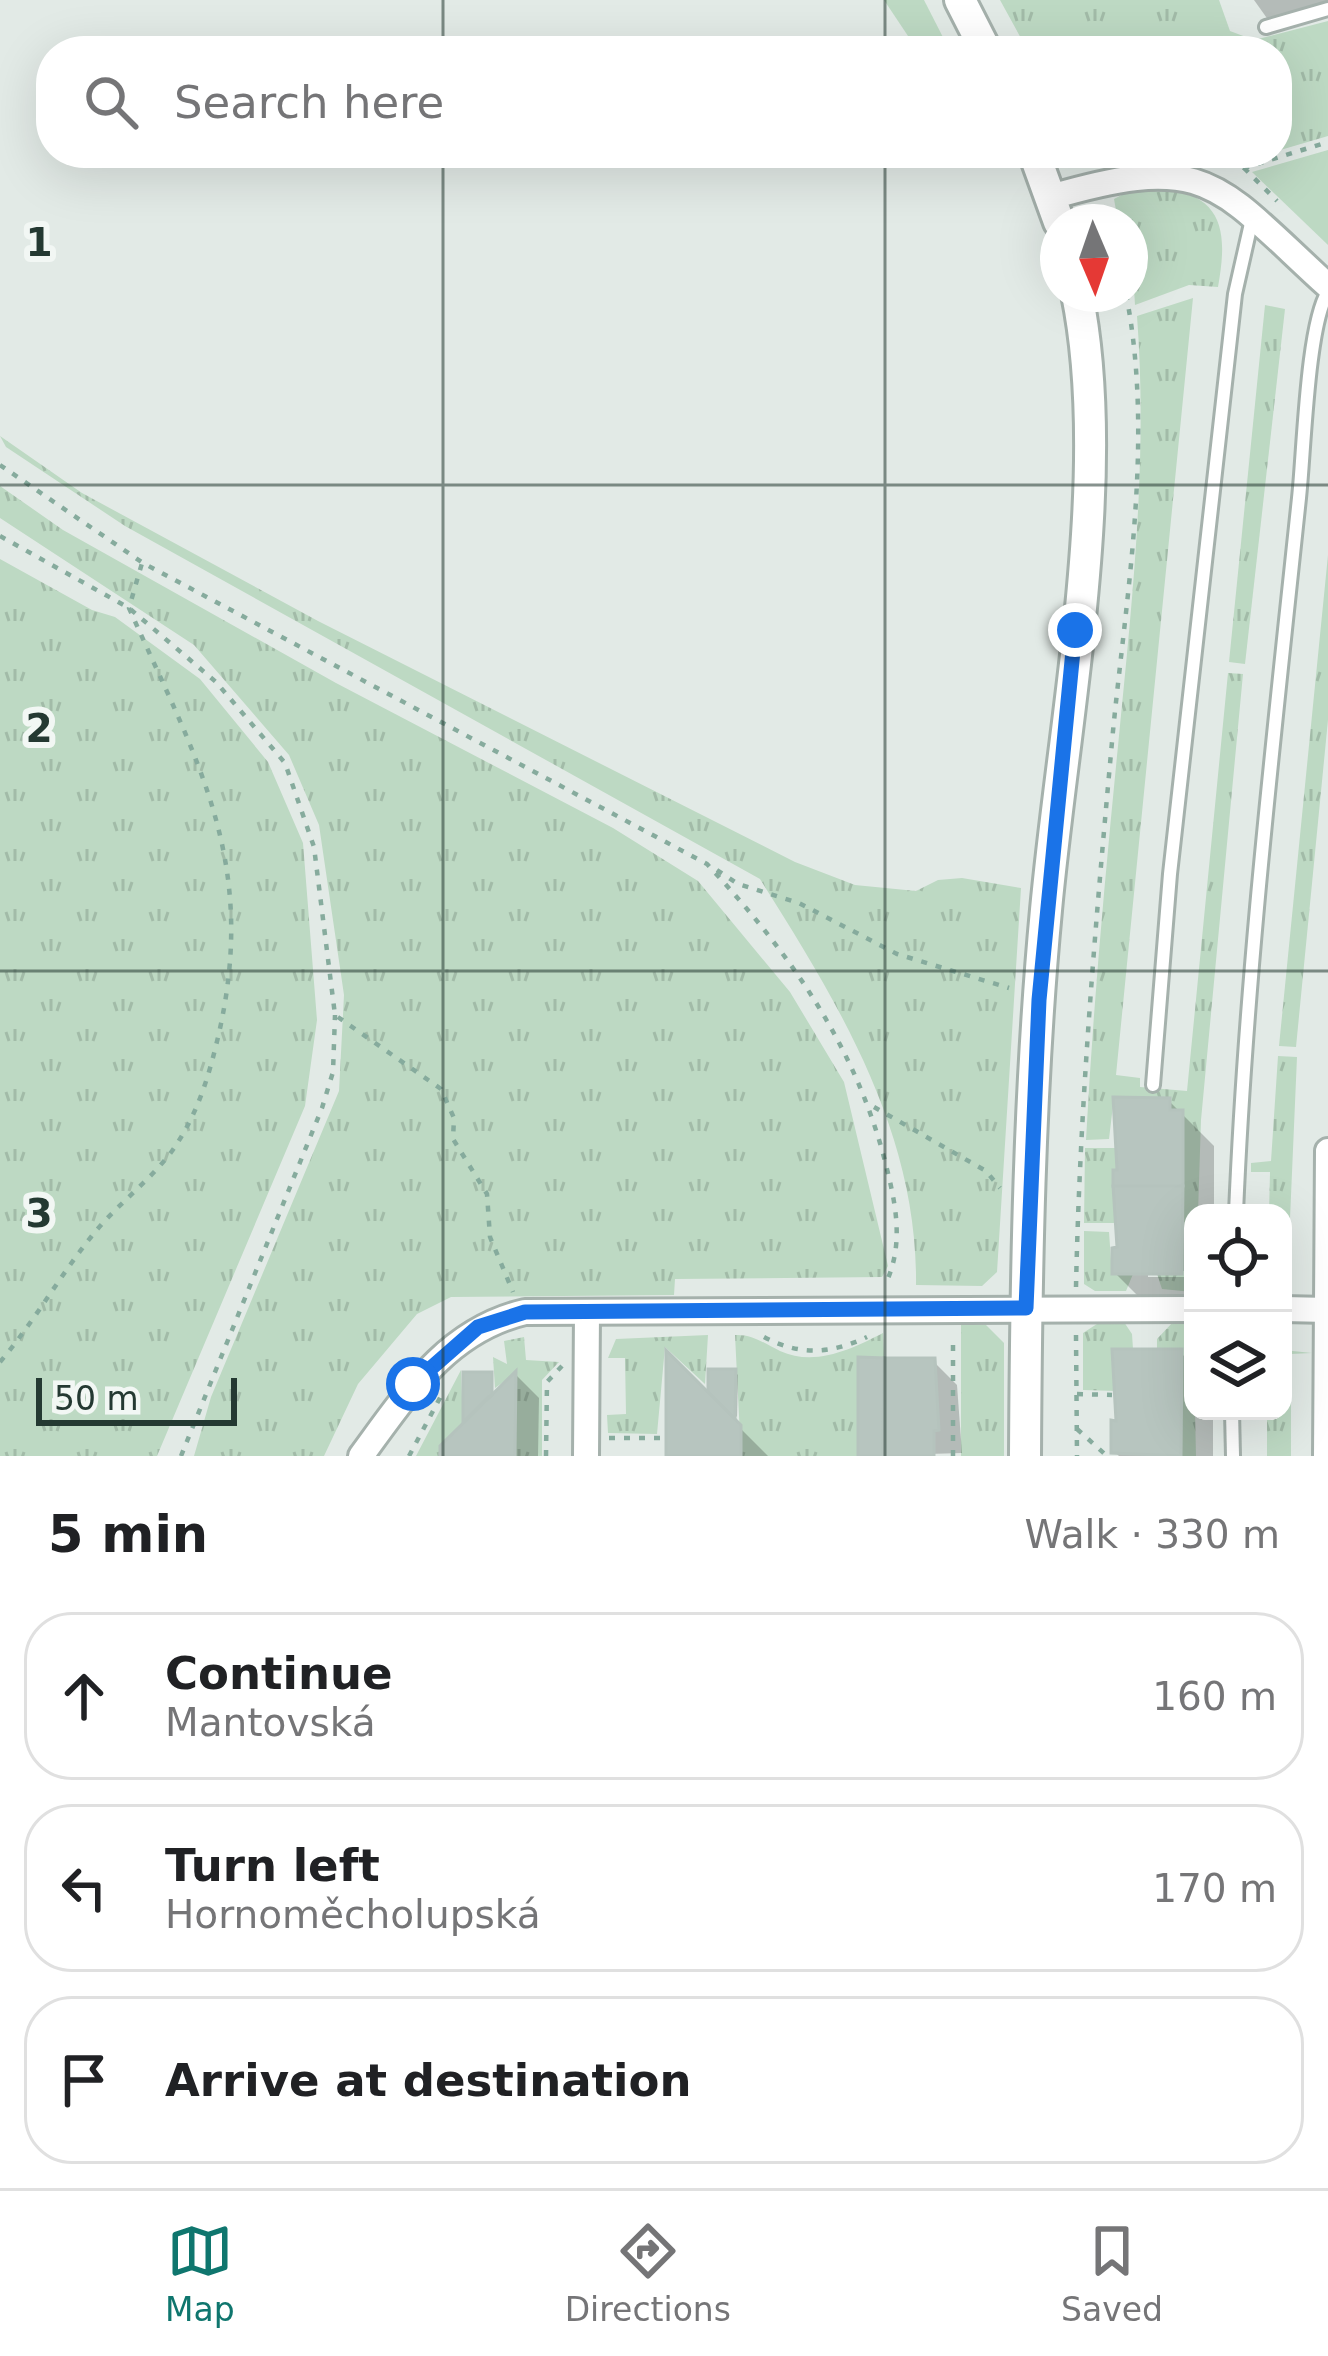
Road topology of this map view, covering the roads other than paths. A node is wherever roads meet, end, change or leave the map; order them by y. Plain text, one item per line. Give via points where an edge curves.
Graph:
1 (960, 0) edge
2 (1328, 10) edge
3 (1266, 27) dead end
4 (978, 36) edge
5 (1040, 168) edge
6 (1053, 204) edge
7 (1073, 204) edge
8 (1253, 218) junction
9 (1328, 289) edge
10 (1079, 312) edge
11 (1328, 358) edge
12 (1313, 362) junction
13 (1153, 1084) dead end
14 (1328, 1151) edge
15 (1236, 1204) edge
16 (1026, 1308) junction
17 (1184, 1309) edge
18 (1292, 1310) edge
19 (1326, 1310) edge
20 (587, 1312) junction
21 (1232, 1420) edge
22 (1326, 1451) edge
23 (361, 1456) edge
24 (586, 1456) edge
25 (1025, 1456) edge
26 (1233, 1456) edge

1 - 4 street
2 - 3 lane
5 - 6 street
7 - 8 street via 1163,173 1207,184
8 - 9 street
8 - 13 lane via 1242,244 1222,411
9 - 12 lane
10 - 16 street via 1087,374 1085,516 1039,1000
11 - 12 lane
12 - 15 lane via 1243,1046
14 - 19 street
16 - 17 street
16 - 20 street
16 - 25 street
18 - 19 street
19 - 22 street
20 - 23 street via 525,1312 478,1327 413,1384
20 - 24 street
21 - 26 lane

